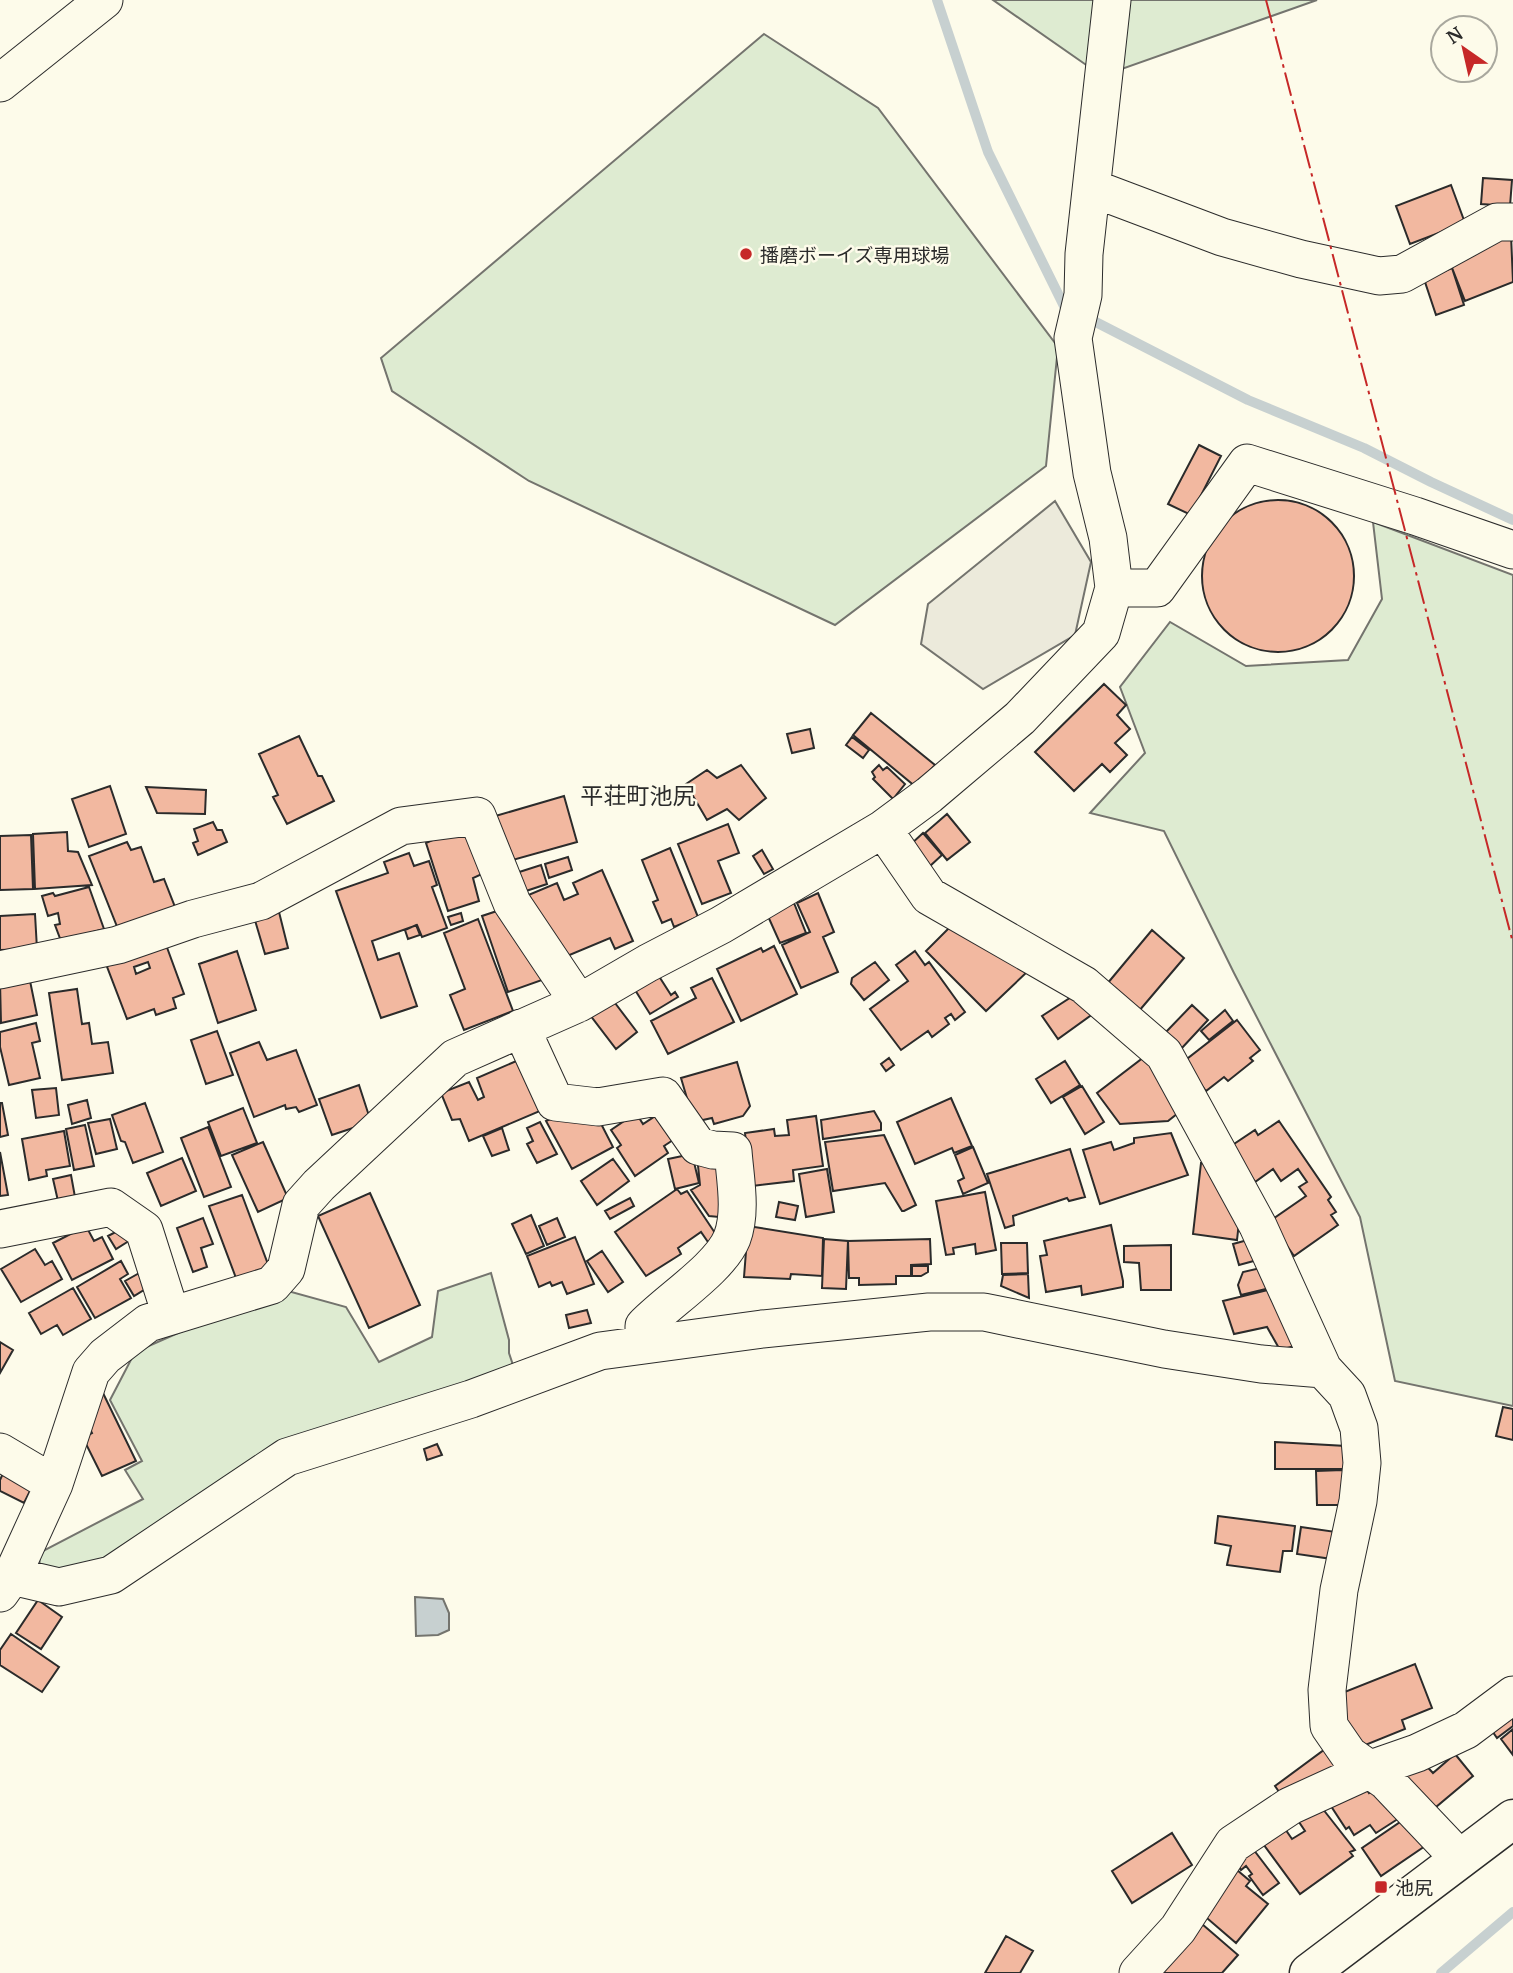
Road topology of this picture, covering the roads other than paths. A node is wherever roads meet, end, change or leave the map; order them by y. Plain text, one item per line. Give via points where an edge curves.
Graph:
1 (104, 0) edge
2 (1111, 0) edge
3 (0, 83) edge
4 (1092, 188) junction
5 (1513, 222) edge
6 (1513, 550) edge
7 (1114, 588) junction
8 (883, 829) junction
9 (0, 970) edge
10 (579, 1003) junction
11 (520, 1028) junction
12 (0, 1229) edge
13 (171, 1315) junction
14 (644, 1345) junction
15 (1323, 1369) junction
16 (0, 1452) edge
17 (54, 1484) junction
18 (6, 1584) edge
19 (1513, 1695) edge
20 (1371, 1769) junction
21 (1513, 1819) edge
22 (1460, 1859) junction
23 (1138, 1973) edge
24 (1309, 1973) edge

1 - 3 street
2 - 4 street
4 - 5 street via 1222,237 1379,276 1402,274 1497,222
4 - 7 street via 1083,295 1073,338
6 - 7 street via 1247,463 1157,588
7 - 8 street via 1101,633 1029,709
8 - 10 street
8 - 15 street via 929,896 1084,985 1164,1054 1258,1226
9 - 10 street via 118,945 261,901 401,826 477,816 512,903
10 - 11 street
11 - 13 street via 455,1058 319,1185 301,1205 286,1269 272,1285
11 - 14 street via 555,1102 598,1107 663,1096 698,1146 733,1151 737,1211 733,1237 721,1257 644,1326
12 - 13 street via 111,1207 144,1230
13 - 17 street via 126,1338 91,1372
14 - 15 street via 916,1313 984,1312 1164,1349
14 - 18 street via 600,1351 471,1399 287,1457 111,1575 59,1587
15 - 20 street via 1348,1395 1359,1428 1362,1464 1339,1590 1327,1690 1329,1726 1349,1755
16 - 17 street
17 - 18 street
19 - 20 street via 1466,1730
20 - 22 street
20 - 23 street via 1290,1806 1233,1844 1178,1930
21 - 22 main road
22 - 24 main road

